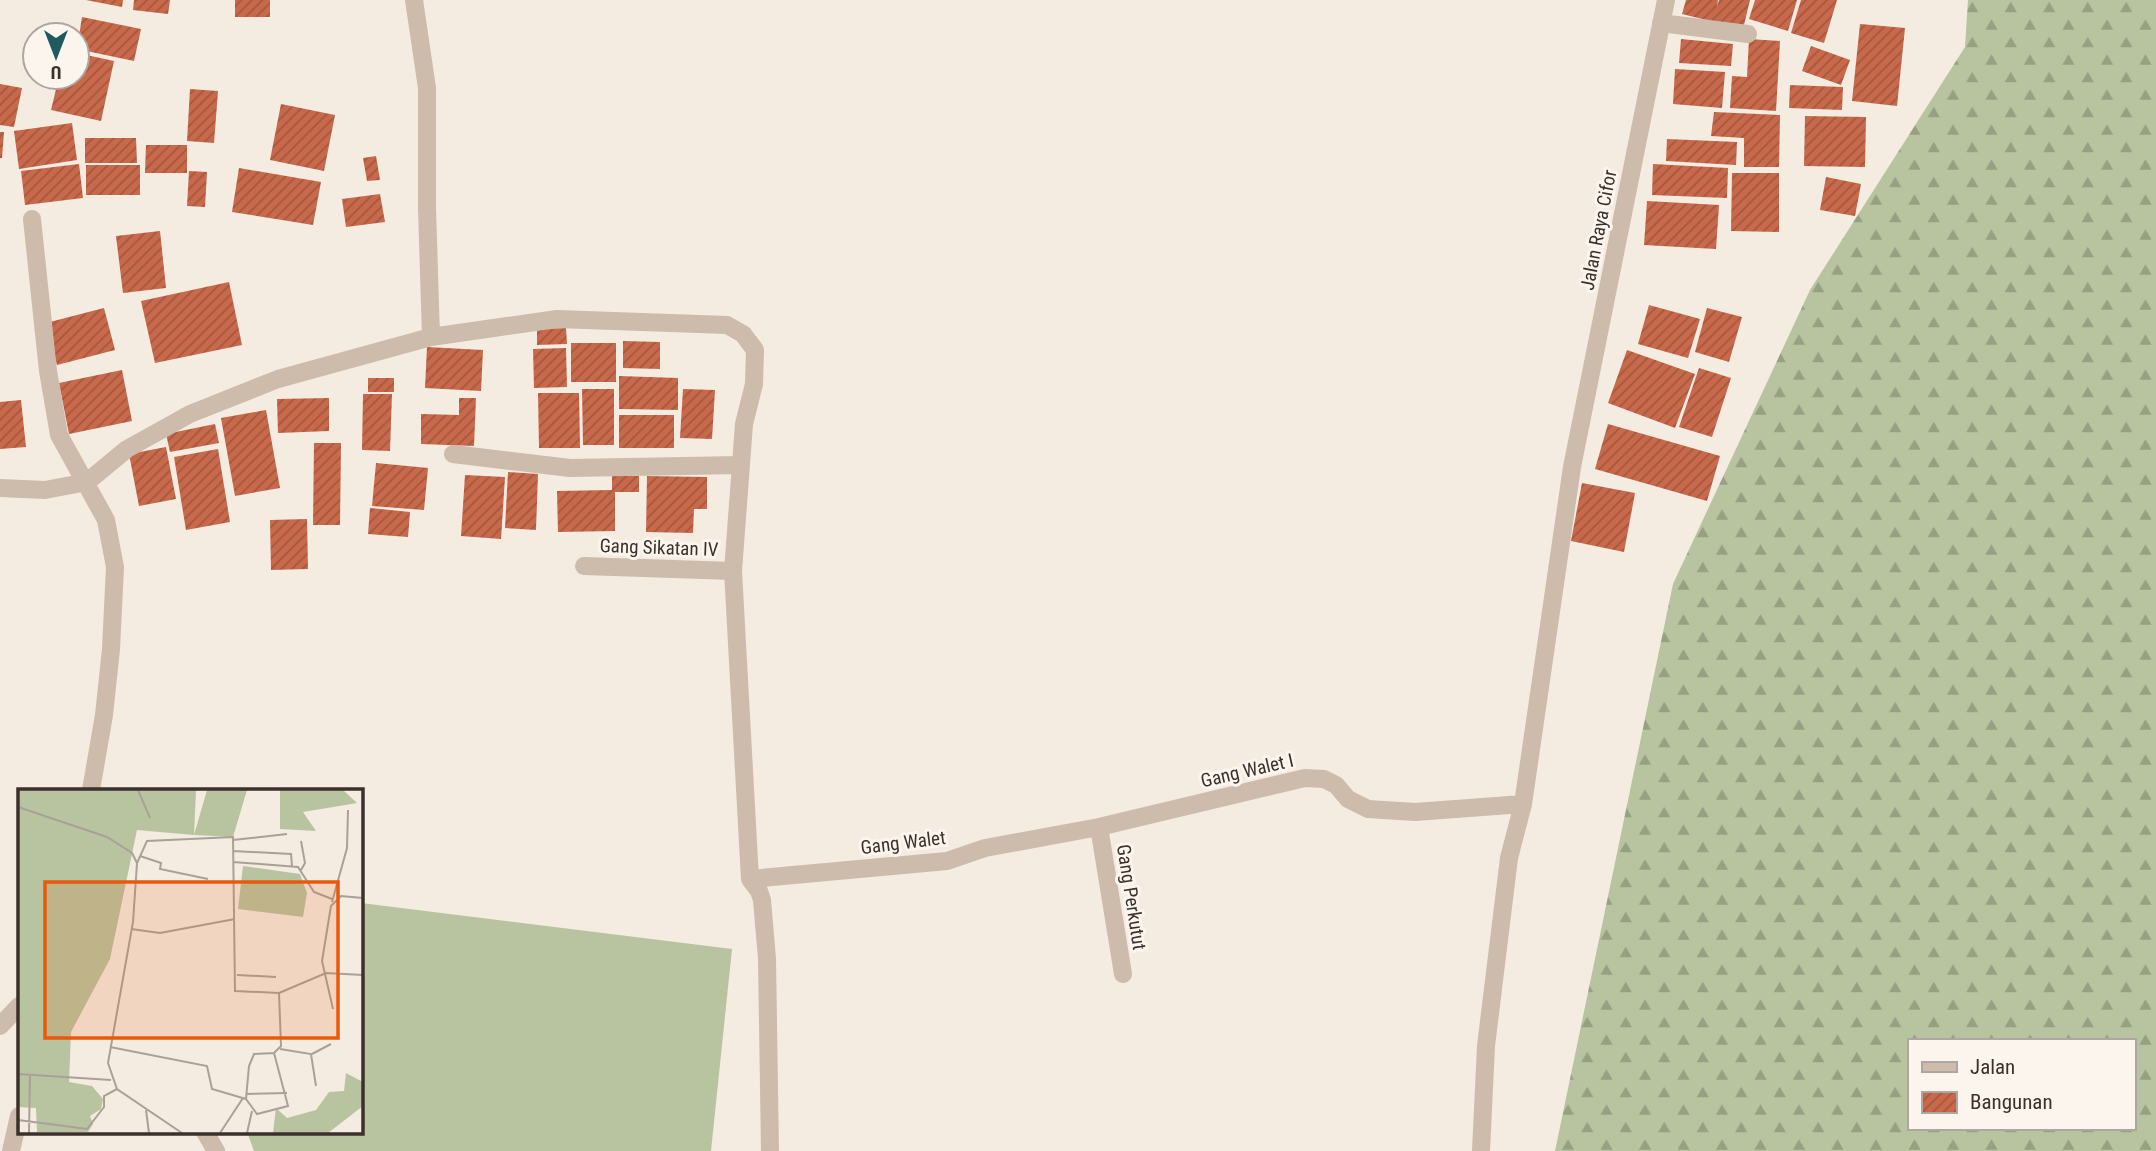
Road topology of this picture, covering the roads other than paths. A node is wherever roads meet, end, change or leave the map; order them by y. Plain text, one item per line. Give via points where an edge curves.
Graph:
1 (414, 0) edge
2 (1666, 0) edge
3 (1661, 23) junction
4 (1748, 34) dead end
5 (32, 219) dead end
6 (431, 337) junction
7 (453, 454) dead end
8 (740, 465) junction
9 (87, 482) junction
10 (0, 488) edge
11 (584, 566) dead end
12 (733, 570) junction
13 (91, 789) edge
14 (1523, 804) junction
15 (1099, 827) junction
16 (750, 878) junction
17 (1123, 974) dead end
18 (18, 1007) edge
19 (0, 1026) edge
20 (18, 1120) edge
21 (206, 1134) edge
22 (11, 1151) edge
23 (216, 1151) edge
24 (770, 1151) edge
25 (1480, 1151) edge

1 - 6 street via 427,88
2 - 3 street, Jalan Raya Cifor
3 - 4 street
3 - 14 street, Jalan Raya Cifor via 1572,467
5 - 9 street via 59,435
6 - 8 street via 557,319 727,325 743,334 755,350
6 - 9 street via 278,379 190,414 127,449
7 - 8 street via 570,468
8 - 12 street
9 - 10 street via 45,490
9 - 13 street via 106,520 116,567 104,715
11 - 12 street, Gang Sikatan IV
12 - 16 street
14 - 15 street, Gang Walet I via 1415,812 1367,809 1348,799 1336,785 1305,778
14 - 25 street, Jalan Raya Cifor via 1509,858 1486,1046
15 - 16 street, Gang Walet via 985,848 947,861
15 - 17 street, Gang Perkutut
16 - 24 street via 762,900 767,959
18 - 19 street
20 - 22 street
21 - 23 street

